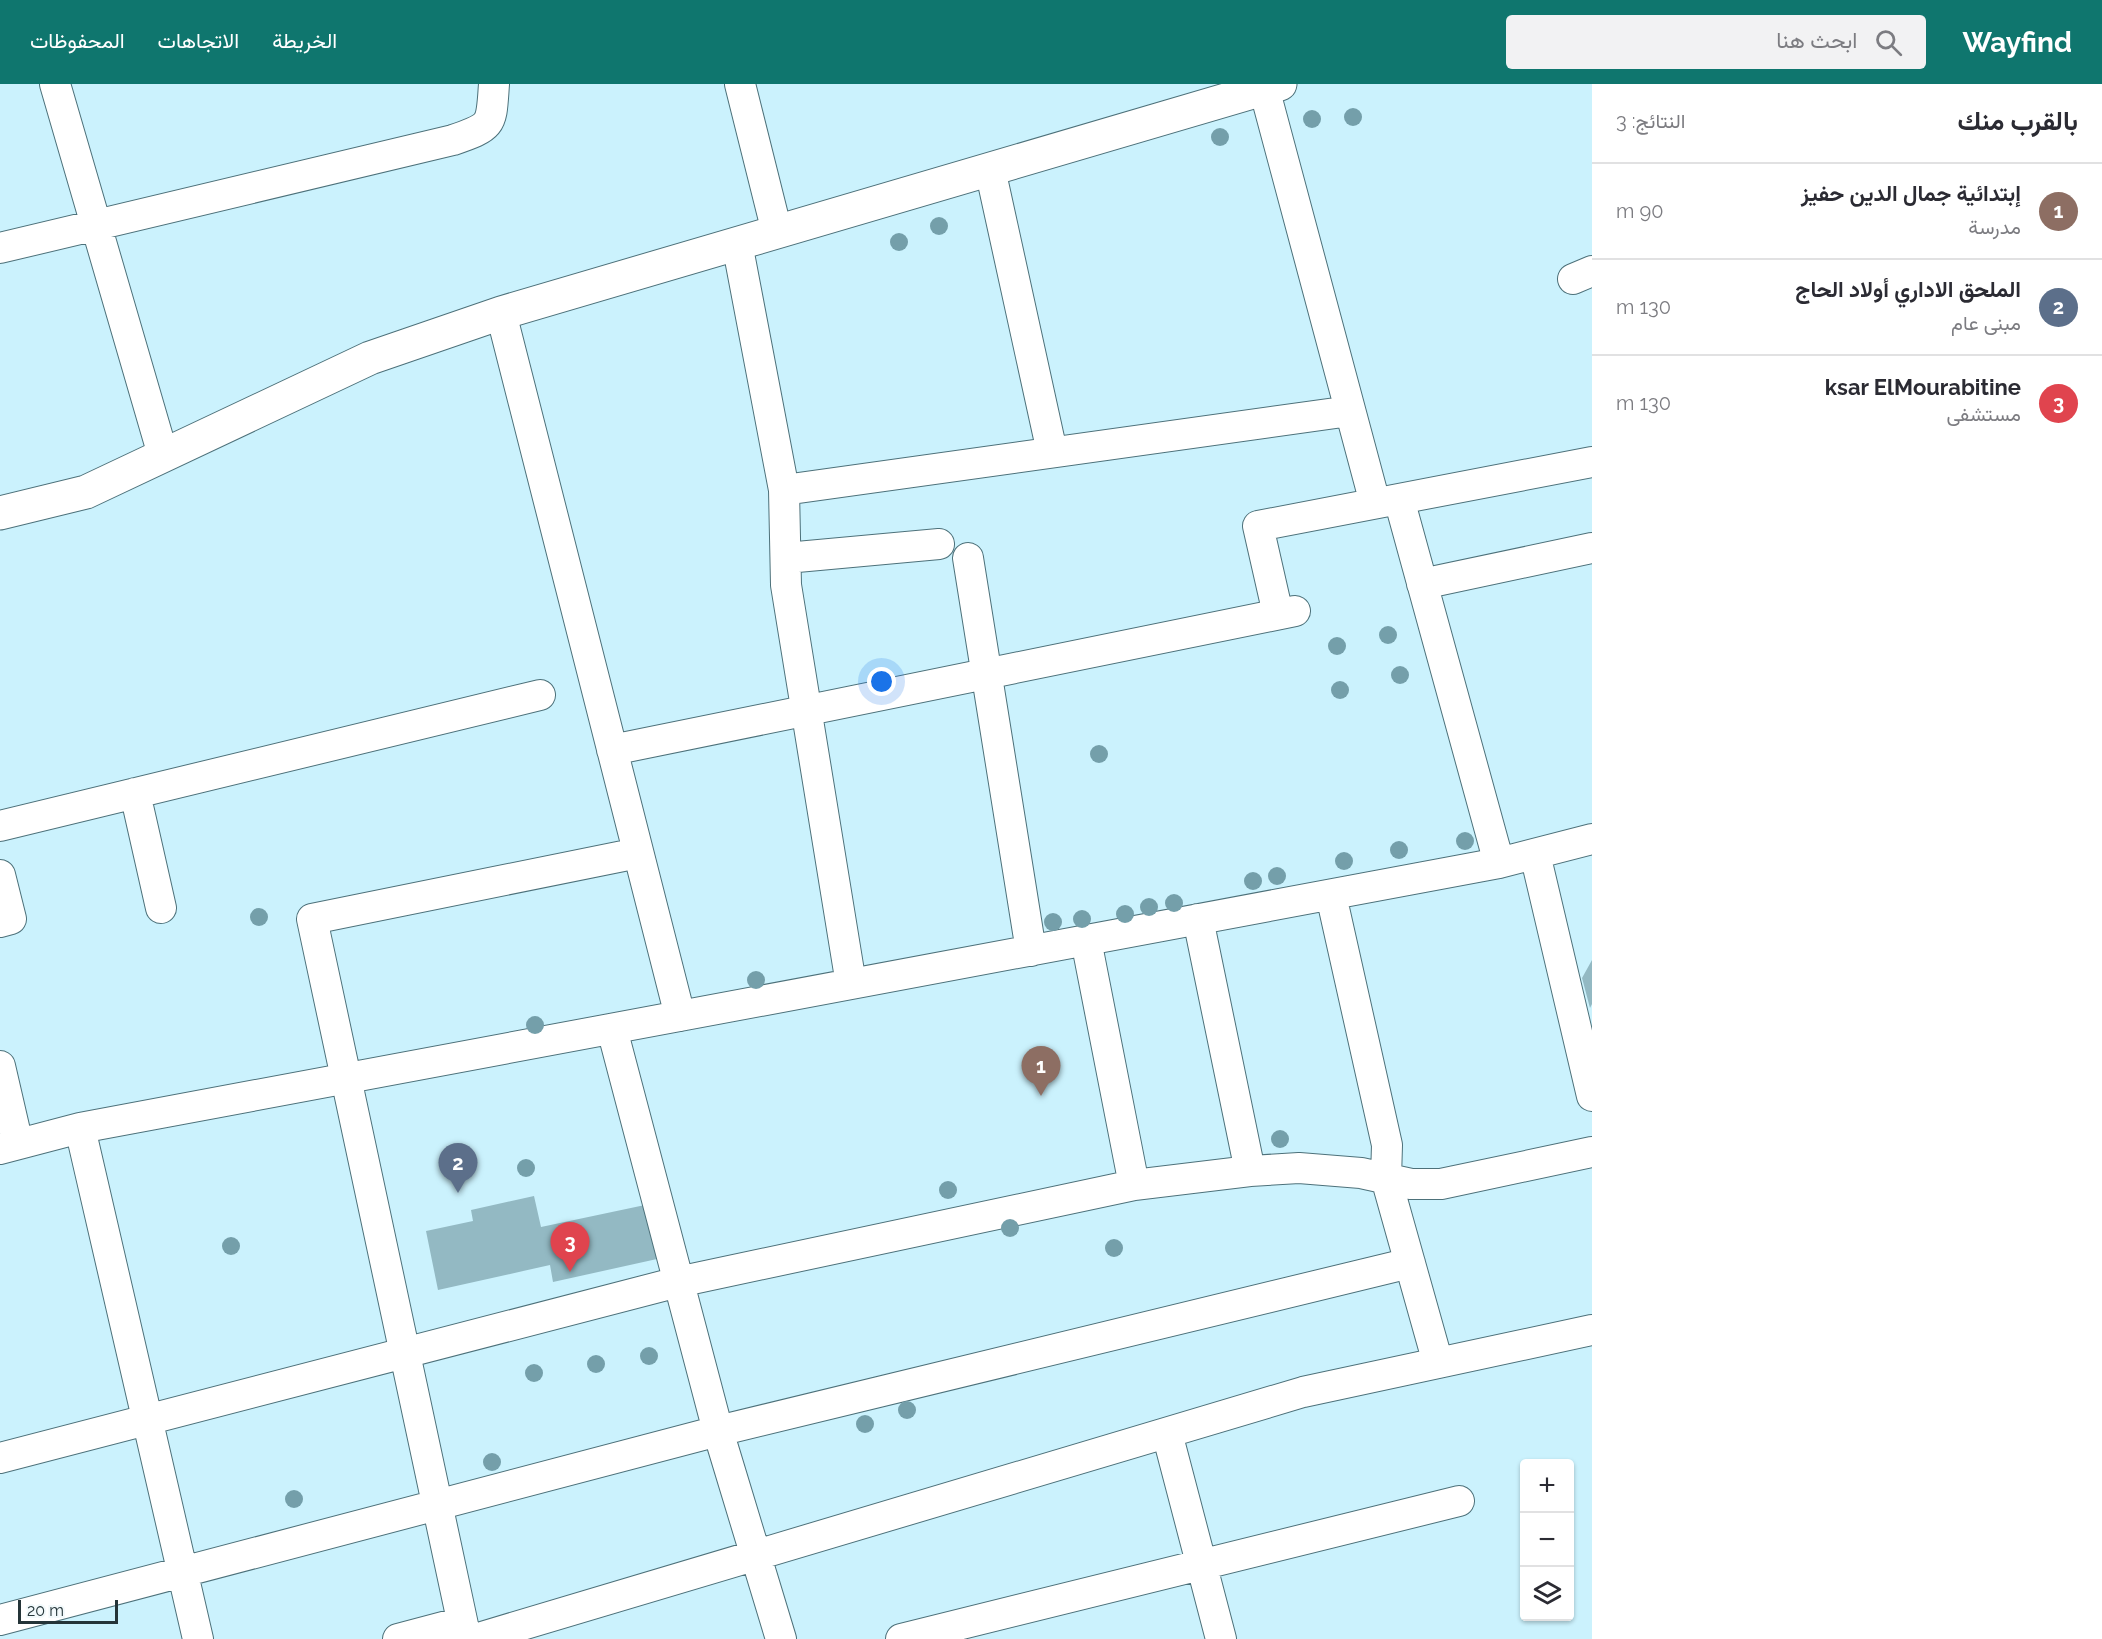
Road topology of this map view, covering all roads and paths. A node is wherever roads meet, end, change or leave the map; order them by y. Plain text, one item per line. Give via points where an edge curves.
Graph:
1 (55, 84) edge
2 (494, 84) edge
3 (740, 84) edge
4 (1272, 86) edge
5 (990, 169) junction
6 (96, 226) junction
7 (777, 232) junction
8 (736, 243) junction
9 (0, 249) edge
10 (501, 313) junction
11 (1350, 411) junction
12 (1052, 452) junction
13 (163, 455) junction
14 (1592, 462) edge
15 (784, 490) junction
16 (1387, 501) junction
17 (0, 513) edge
18 (939, 544) dead end
19 (1592, 548) edge
20 (786, 558) junction
21 (968, 558) dead end
22 (1422, 584) junction
23 (987, 674) junction
24 (540, 695) dead end
25 (806, 710) junction
26 (612, 750) junction
27 (135, 794) junction
28 (0, 826) edge
29 (1592, 839) edge
30 (638, 853) junction
31 (1535, 854) junction
32 (1499, 863) junction
33 (0, 875) edge
34 (1331, 895) junction
35 (161, 908) dead end
36 (1198, 919) junction
37 (0, 922) edge
38 (1086, 940) junction
39 (1031, 951) junction
40 (851, 984) junction
41 (680, 1016) junction
42 (612, 1029) junction
43 (0, 1065) edge
44 (345, 1078) junction
45 (1592, 1096) edge
46 (80, 1128) junction
47 (9, 1146) edge
48 (1592, 1152) edge
49 (1250, 1171) junction
50 (1386, 1178) junction
51 (1134, 1185) junction
52 (1410, 1263) junction
53 (678, 1282) junction
54 (1592, 1330) edge
55 (404, 1353) junction
56 (1438, 1363) junction
57 (147, 1420) junction
58 (718, 1431) junction
59 (1167, 1433) junction
60 (0, 1458) edge
61 (1459, 1501) dead end
62 (437, 1505) junction
63 (755, 1556) junction
64 (1201, 1565) junction
65 (183, 1572) junction
66 (0, 1620) edge
67 (456, 1634) edge
68 (198, 1639) edge
69 (398, 1639) edge
70 (781, 1639) edge
71 (901, 1639) edge
72 (1221, 1639) edge

1 - 6 street
2 - 6 street via 492,118 487,126 470,134 403,154
3 - 7 street
4 - 5 street
4 - 11 street
5 - 7 street
5 - 12 street
6 - 9 street
6 - 13 street
7 - 8 street
8 - 10 street
8 - 15 street
10 - 13 street via 370,358
10 - 26 street
11 - 12 street
11 - 16 street
12 - 15 street
13 - 17 street via 86,492
14 - 16 street
15 - 20 street
16 - 22 street
16 - 23 street via 1258,526 1287,613
18 - 20 street
19 - 22 street
20 - 25 street via 786,585
21 - 23 street
22 - 32 street
23 - 25 street
23 - 39 street
24 - 27 street
25 - 26 street
25 - 40 street
26 - 30 street
27 - 28 street
27 - 35 street
29 - 31 street
30 - 41 street
30 - 44 street via 312,919
31 - 32 street
31 - 45 street
32 - 34 street
33 - 37 street via 11,919
34 - 36 street
34 - 50 street via 1387,1144
36 - 38 street
36 - 49 street
38 - 39 street
38 - 51 street
39 - 40 street
40 - 41 street
41 - 42 street
42 - 44 street
42 - 53 street
43 - 47 street
44 - 46 street
44 - 55 street
46 - 47 street
46 - 57 street
48 - 50 street via 1441,1184 1411,1184
49 - 50 street via 1299,1168
49 - 51 street
50 - 52 street
51 - 53 street
52 - 56 street
52 - 58 street
53 - 55 street
53 - 58 street
54 - 56 street
55 - 57 street
55 - 62 street
56 - 59 street via 1304,1392
57 - 60 street
57 - 65 street
58 - 62 street
58 - 63 street
59 - 63 street
59 - 64 street
61 - 64 street
62 - 65 street
62 - 67 street
63 - 67 street
63 - 70 street
64 - 71 street
64 - 72 street
65 - 66 street
65 - 68 street
67 - 69 street

